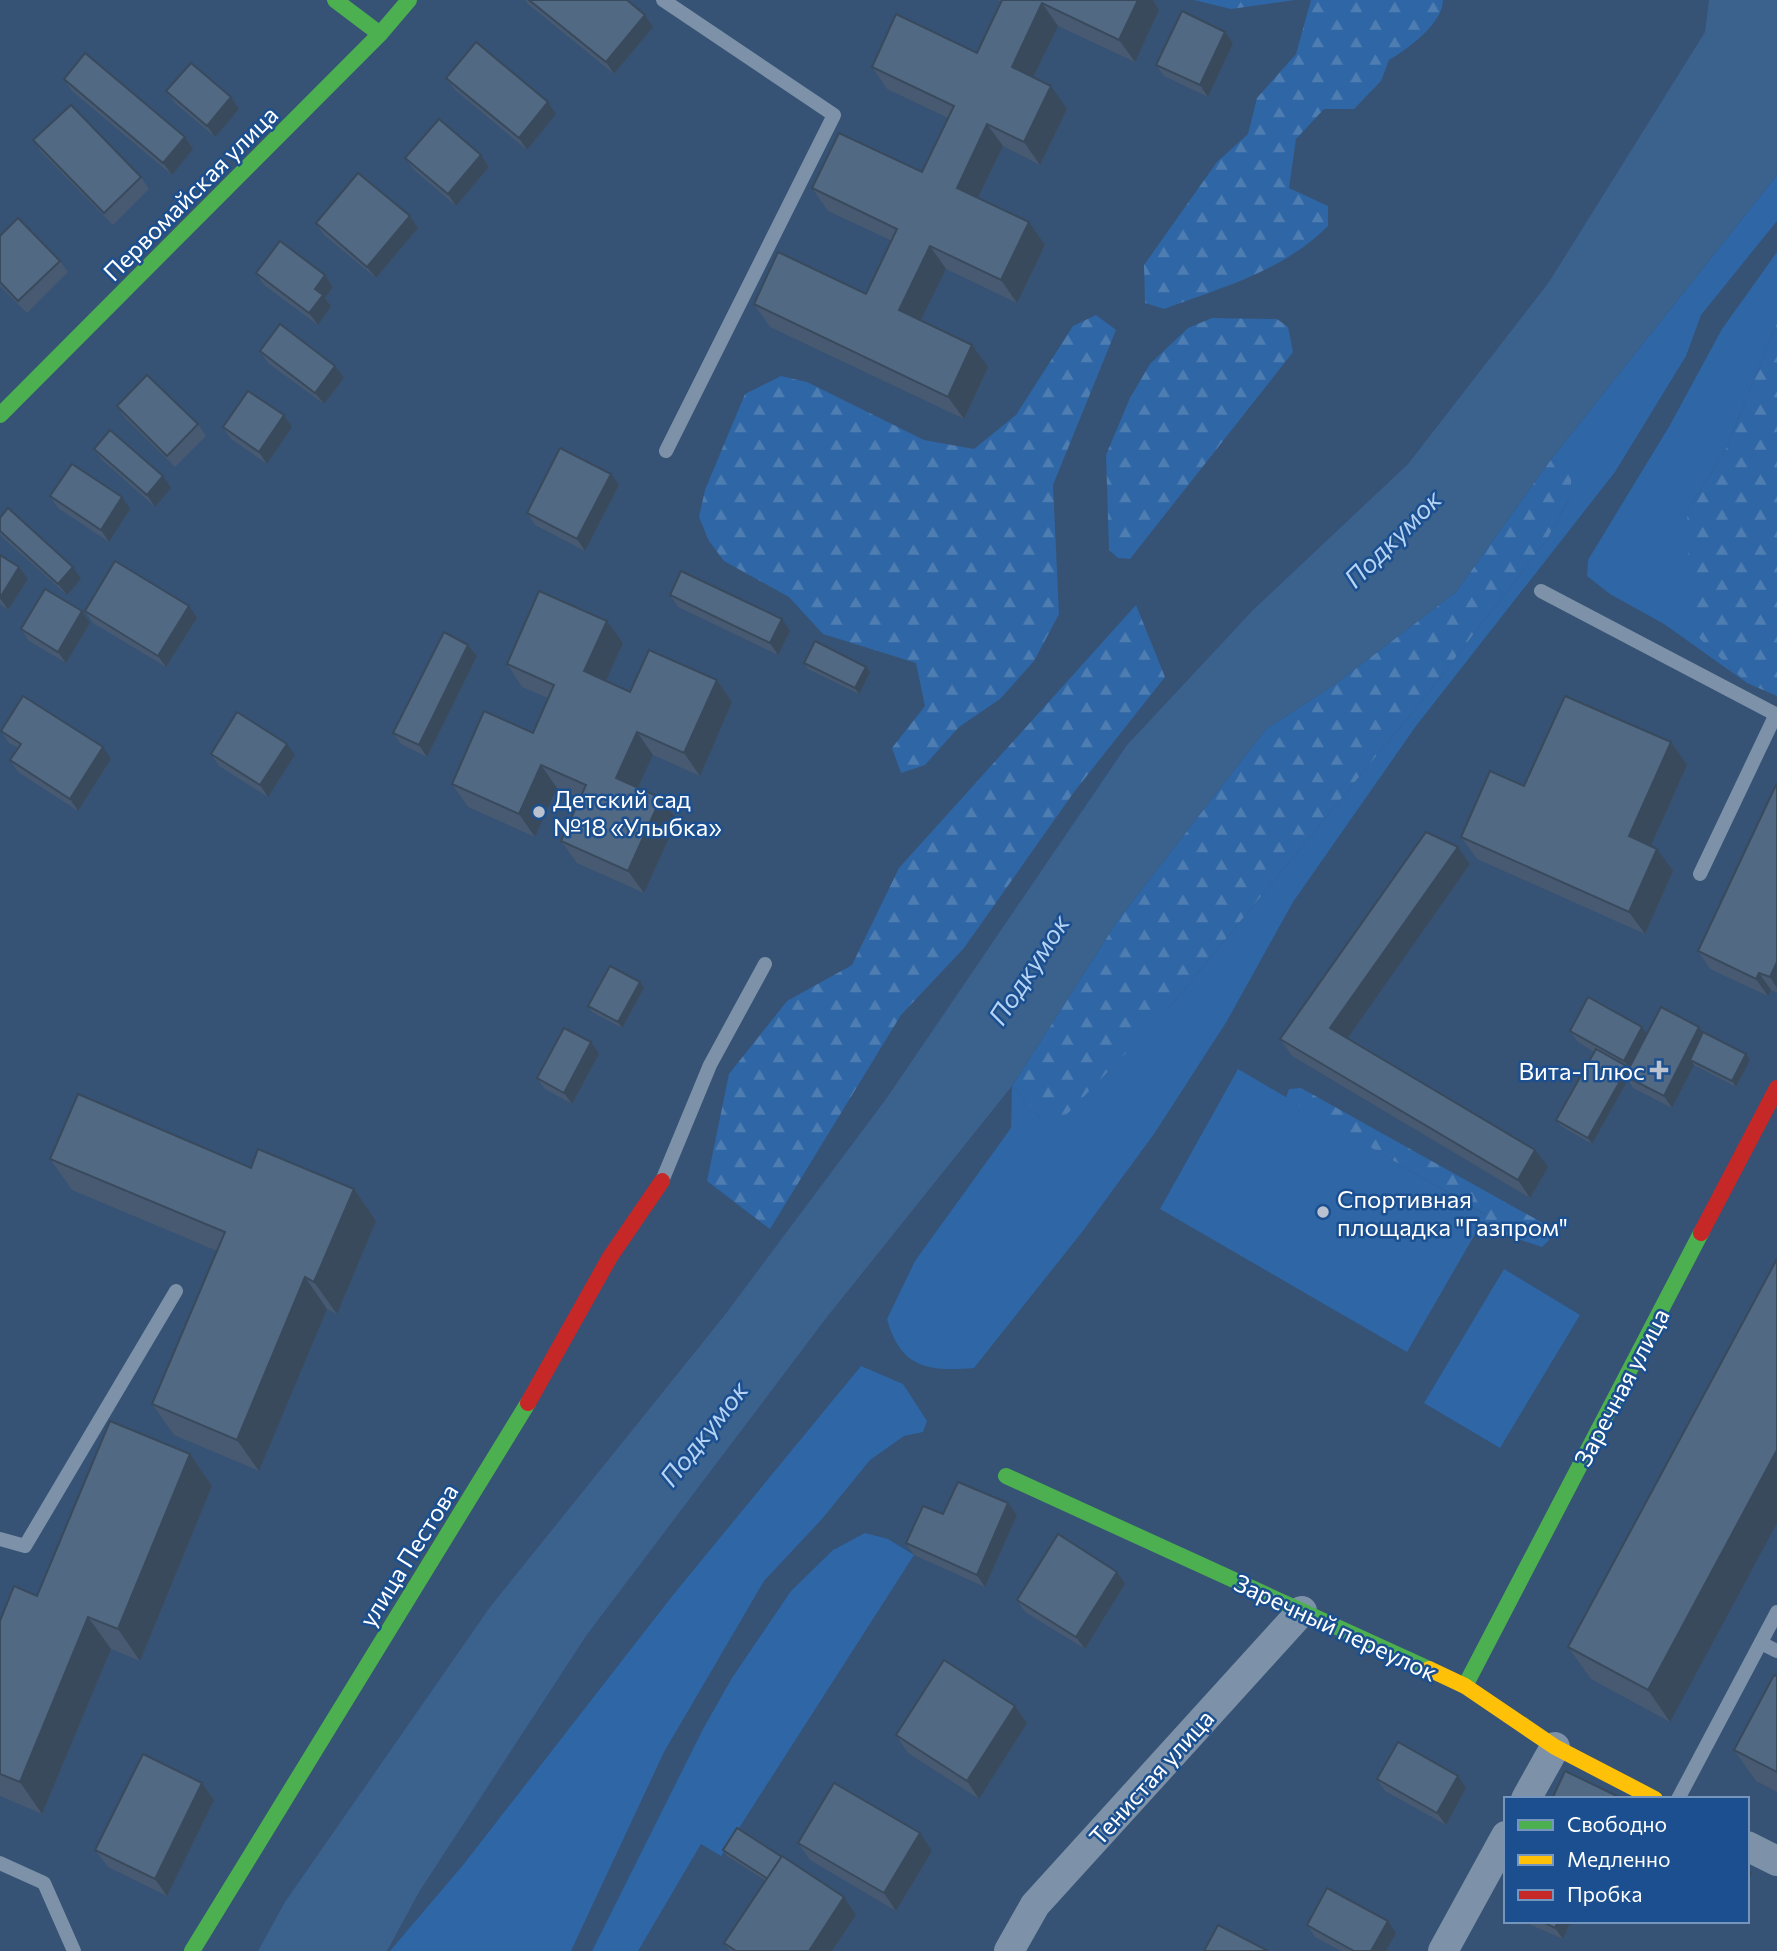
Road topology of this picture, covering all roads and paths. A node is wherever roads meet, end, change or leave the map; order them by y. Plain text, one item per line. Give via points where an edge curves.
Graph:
1 (335, 0) edge
2 (408, 0) edge
3 (663, 0) edge
4 (380, 34) junction
5 (0, 415) edge
6 (666, 451) dead end
7 (1541, 591) dead end
8 (1776, 715) edge
9 (1700, 874) dead end
10 (765, 964) dead end
11 (1777, 1088) edge
12 (662, 1181) joint
13 (176, 1290) dead end
14 (1006, 1476) dead end
15 (0, 1539) edge
16 (1303, 1611) junction
17 (1777, 1612) edge
18 (1761, 1643) junction
19 (1777, 1651) edge
20 (1465, 1686) junction
21 (1555, 1747) junction
22 (1527, 1797) edge
23 (1651, 1797) edge
24 (1679, 1797) edge
25 (1504, 1840) edge
26 (1749, 1847) edge
27 (1777, 1861) edge
28 (0, 1863) edge
29 (74, 1951) edge
30 (192, 1951) edge
31 (1009, 1951) edge
32 (1443, 1951) edge

1 - 4 street
2 - 4 street, Первомайская улица
3 - 6 lane via 834,115
4 - 5 street, Первомайская улица
7 - 8 lane
8 - 9 lane
10 - 12 lane via 710,1065
11 - 20 street, Заречная улица
12 - 30 street, улица Пестова via 610,1257 546,1374
13 - 15 lane via 25,1546
14 - 16 street, Заречный переулок
16 - 20 street, Заречный переулок
16 - 31 street, Тенистая улица via 1035,1905
17 - 18 lane
18 - 19 lane
18 - 24 lane
20 - 21 street, Заречный переулок
21 - 22 street
21 - 23 street, Заречный переулок
25 - 32 street
26 - 27 street
28 - 29 lane via 44,1883

